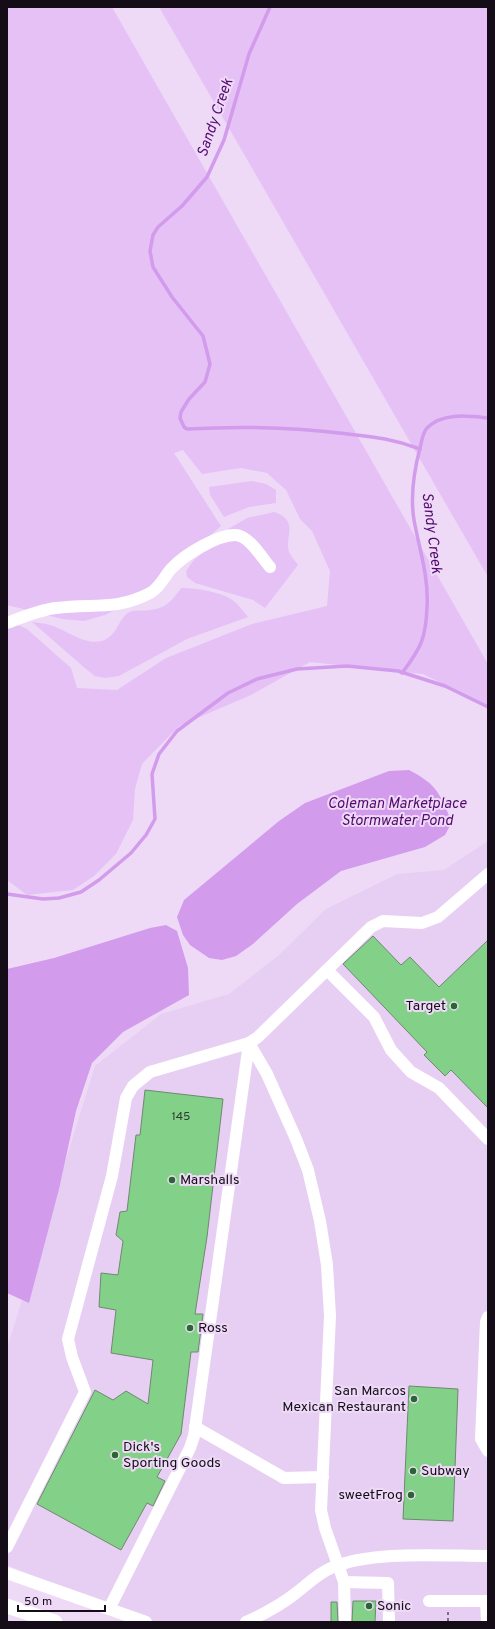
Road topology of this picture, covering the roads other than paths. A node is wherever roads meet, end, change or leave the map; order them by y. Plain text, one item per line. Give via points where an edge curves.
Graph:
1 (270, 567) dead end
2 (7, 623) edge
3 (488, 874) edge
4 (327, 970) junction
5 (249, 1043) junction
6 (488, 1139) edge
7 (488, 1317) edge
8 (195, 1427) junction
9 (488, 1451) edge
10 (323, 1476) junction
11 (7, 1547) edge
12 (488, 1556) edge
13 (340, 1565) junction
14 (7, 1573) edge
15 (344, 1582) junction
16 (380, 1582) junction
17 (429, 1601) dead end
18 (487, 1601) edge
19 (7, 1606) edge
20 (109, 1609) junction
21 (55, 1622) edge
22 (146, 1622) edge
23 (246, 1622) edge
24 (345, 1622) edge
25 (380, 1622) edge
26 (388, 1622) edge
27 (487, 1622) edge

1 - 2 street via 248,541 236,535 220,539 188,554 170,570 156,589 137,600 108,606 40,610
3 - 4 street via 438,917 422,923 383,921 371,927
4 - 5 street
4 - 6 street via 374,1017 391,1050 411,1072 439,1088
5 - 8 street
5 - 10 street via 267,1074 296,1139 308,1170 320,1221 327,1265 330,1316
5 - 11 street via 150,1072 133,1086 126,1098 112,1176 68,1339 85,1392
7 - 9 street via 481,1439
8 - 10 street via 284,1478
8 - 20 street via 190,1448
10 - 13 street via 321,1510 325,1528
12 - 13 street via 381,1556
13 - 15 street
13 - 23 street via 315,1577 270,1611
14 - 20 street
15 - 16 street
15 - 24 street
16 - 25 street
16 - 26 street via 388,1583
17 - 18 street
18 - 27 street
19 - 21 main road
20 - 22 street

